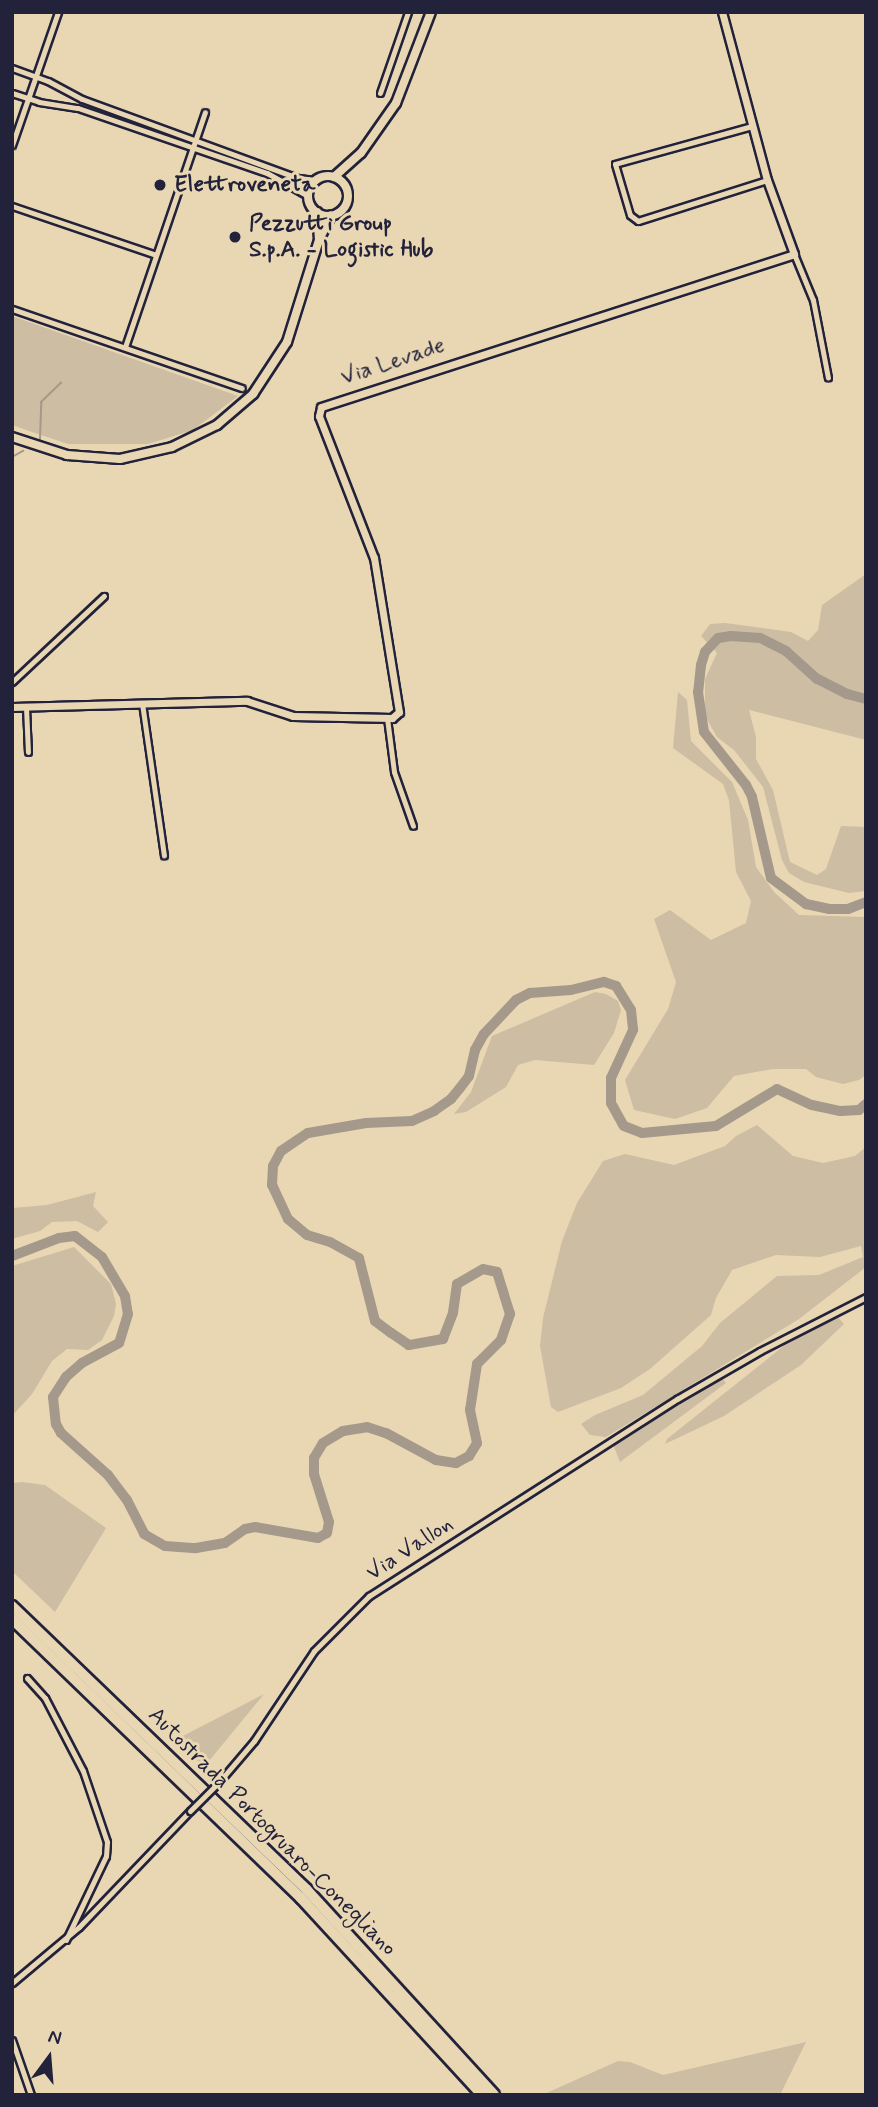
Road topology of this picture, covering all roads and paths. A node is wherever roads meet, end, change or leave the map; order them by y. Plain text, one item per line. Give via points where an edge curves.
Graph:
1 (58, 12) edge
2 (408, 12) edge
3 (431, 12) edge
4 (723, 12) edge
5 (12, 68) edge
6 (36, 76) junction
7 (12, 93) edge
8 (380, 93) dead end
9 (28, 99) junction
10 (205, 112) dead end
11 (752, 126) junction
12 (196, 139) junction
13 (12, 145) edge
14 (193, 148) junction
15 (361, 153) junction
16 (334, 177) junction
17 (316, 180) junction
18 (767, 180) junction
19 (346, 187) junction
20 (308, 196) junction
21 (12, 206) edge
22 (317, 212) junction
23 (331, 215) junction
24 (319, 240) junction
25 (794, 254) junction
26 (156, 255) junction
27 (12, 309) edge
28 (124, 347) junction
29 (828, 378) dead end
30 (242, 388) dead end
31 (12, 437) edge
32 (104, 596) dead end
33 (12, 682) edge
34 (142, 703) junction
35 (12, 707) edge
36 (26, 707) junction
37 (387, 718) junction
38 (28, 752) dead end
39 (413, 826) dead end
40 (164, 855) dead end
41 (866, 1297) edge
42 (12, 1606) edge
43 (12, 1619) edge
44 (27, 1678) dead end
45 (66, 1940) junction
46 (12, 1983) edge
47 (12, 2040) edge
48 (31, 2095) edge
49 (482, 2095) edge
50 (494, 2095) edge

1 - 6 street
2 - 8 street
3 - 15 main road via 396,103
4 - 11 street
5 - 6 street
6 - 9 street
6 - 12 street via 82,99
7 - 9 street
9 - 13 street
9 - 14 street via 78,108
10 - 12 street
11 - 18 street
11 - 18 street via 615,164 630,215 638,221
12 - 14 street
12 - 17 street via 298,178
14 - 20 street via 267,173
14 - 26 street
15 - 16 main road
15 - 19 main road
16 - 17 main road
16 - 19 main road
17 - 20 main road
18 - 25 street
19 - 23 main road via 344,207
20 - 22 main road
21 - 26 street
22 - 23 main road
22 - 24 main road
23 - 24 main road
24 - 31 main road via 295,320 276,362 253,394 217,425 172,447 120,459 67,455
25 - 29 street via 813,300
25 - 37 street, Via Levade via 320,407 319,416 374,558 399,712
26 - 28 street
27 - 28 street
28 - 30 street
32 - 33 street
34 - 36 street
34 - 37 street via 247,701 293,716
34 - 40 street
35 - 36 street
36 - 38 street
37 - 39 street via 394,772
41 - 45 street, Via Vallon, bridge via 677,1399 369,1596 314,1651 254,1741 219,1782
42 - 50 highway, Autostrada Portogruaro-Conegliano via 307,1890
43 - 49 highway, Autostrada Portogruaro-Conegliano via 292,1888
44 - 45 street, Via Vallon via 45,1698 83,1771 107,1842 106,1856
45 - 46 street, Via Vallon
47 - 48 street

